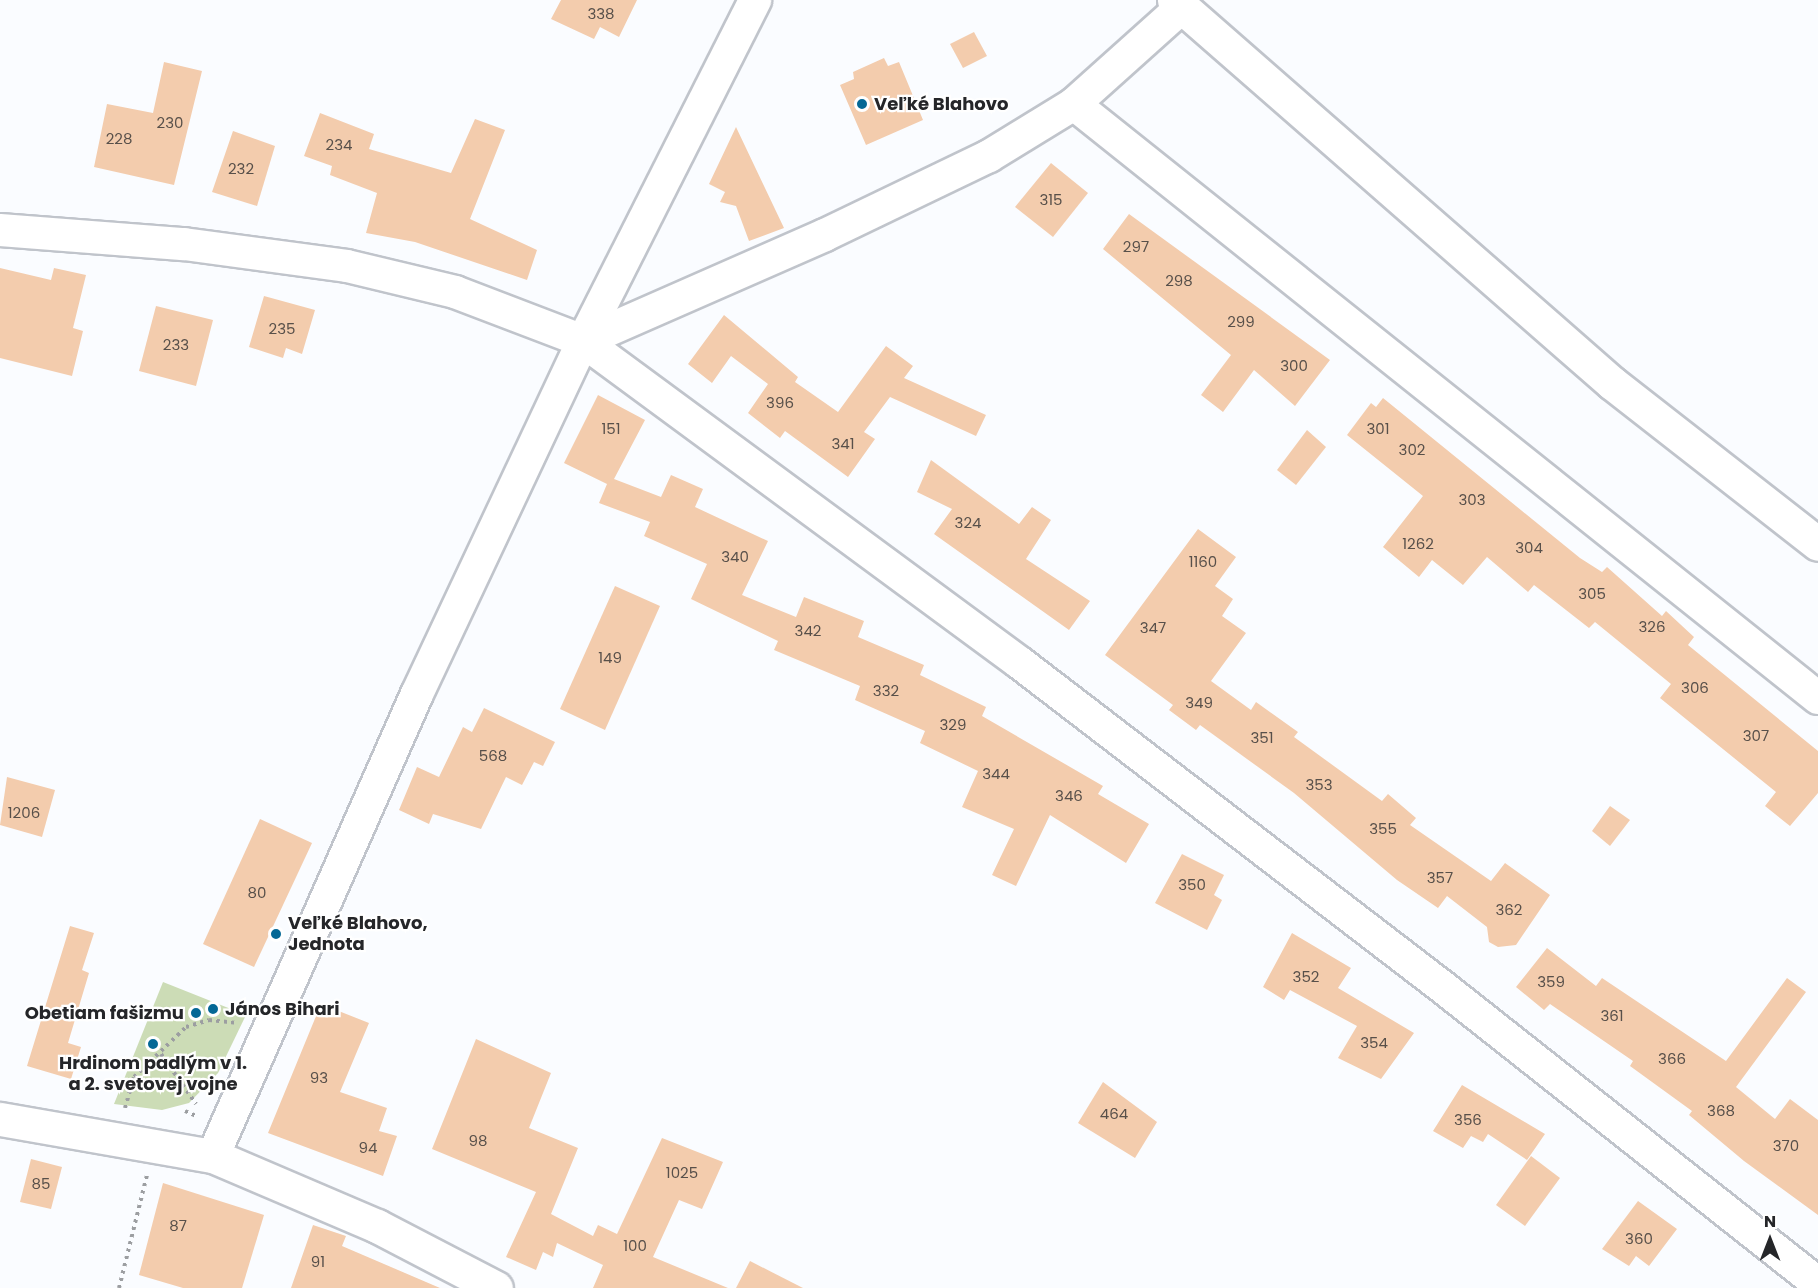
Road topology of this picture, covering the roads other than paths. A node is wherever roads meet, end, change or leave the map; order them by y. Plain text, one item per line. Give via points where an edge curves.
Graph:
1 (755, 0) edge
2 (1178, 4) edge
3 (1074, 104) junction
4 (0, 230) edge
5 (583, 341) junction
6 (1818, 544) edge
7 (1818, 698) edge
8 (0, 1119) edge
9 (213, 1156) junction
10 (1818, 1284) edge
11 (496, 1288) edge

1 - 5 street
2 - 3 street
2 - 6 main road via 1612,383
3 - 5 street via 989,156 825,235
3 - 7 street
4 - 5 street via 184,244 347,266 455,291
5 - 9 street via 417,694
5 - 10 street via 1058,692
8 - 9 main road
9 - 11 main road via 377,1226

